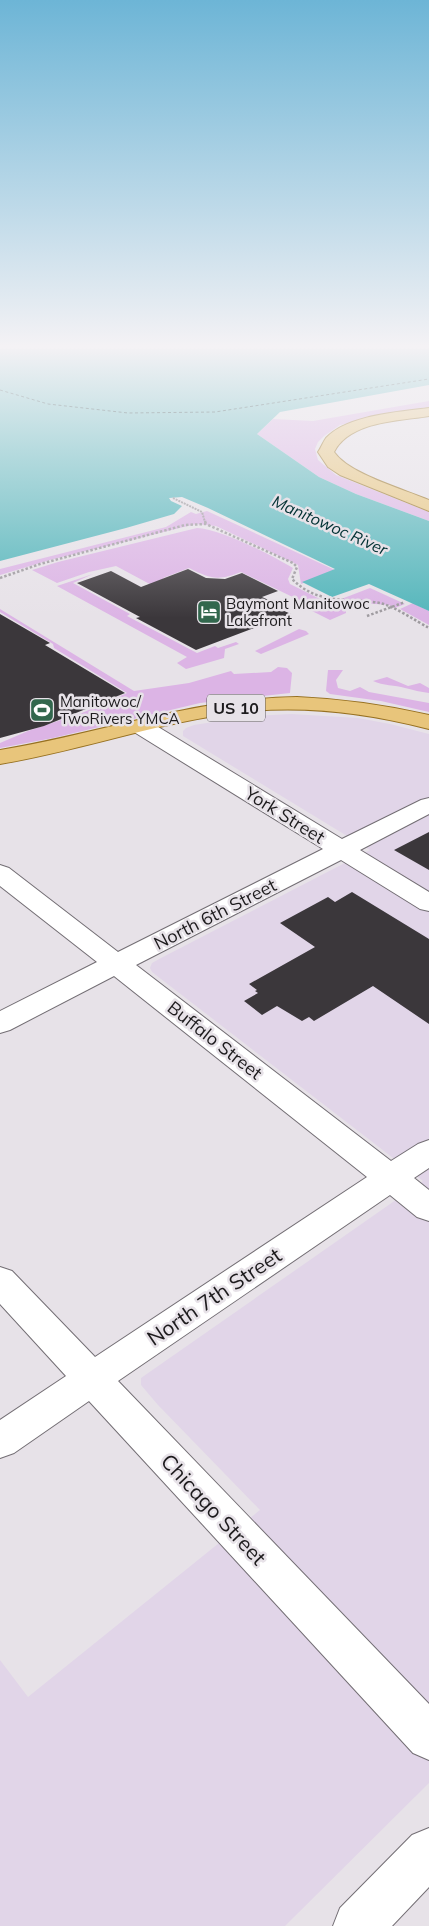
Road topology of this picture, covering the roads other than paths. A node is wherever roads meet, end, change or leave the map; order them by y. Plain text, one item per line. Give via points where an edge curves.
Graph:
1 (333, 439) edge
2 (429, 506) edge
3 (429, 722) edge
4 (142, 727) junction
5 (0, 757) edge
6 (429, 804) edge
7 (341, 849) junction
8 (0, 873) edge
9 (429, 903) edge
10 (117, 964) junction
11 (0, 1023) edge
12 (429, 1152) edge
13 (391, 1178) junction
14 (429, 1208) edge
15 (0, 1281) edge
16 (91, 1378) junction
17 (0, 1441) edge
18 (429, 1737) edge
19 (429, 1852) edge
20 (358, 1926) edge

1 - 2 main road via 326,452 334,464
3 - 4 main road, US 10 via 377,711 306,704 244,707
4 - 5 main road, US 10
4 - 7 street, York Street
6 - 7 street, North 6th Street
7 - 9 street, York Street
7 - 10 street, North 6th Street
8 - 10 street, Buffalo Street
10 - 11 street, North 6th Street
10 - 13 street, Buffalo Street
12 - 13 street, North 7th Street
13 - 14 street, Buffalo Street
13 - 16 street, North 7th Street
15 - 16 street, Chicago Street
16 - 17 street, North 7th Street
16 - 18 street, Chicago Street
19 - 20 street

